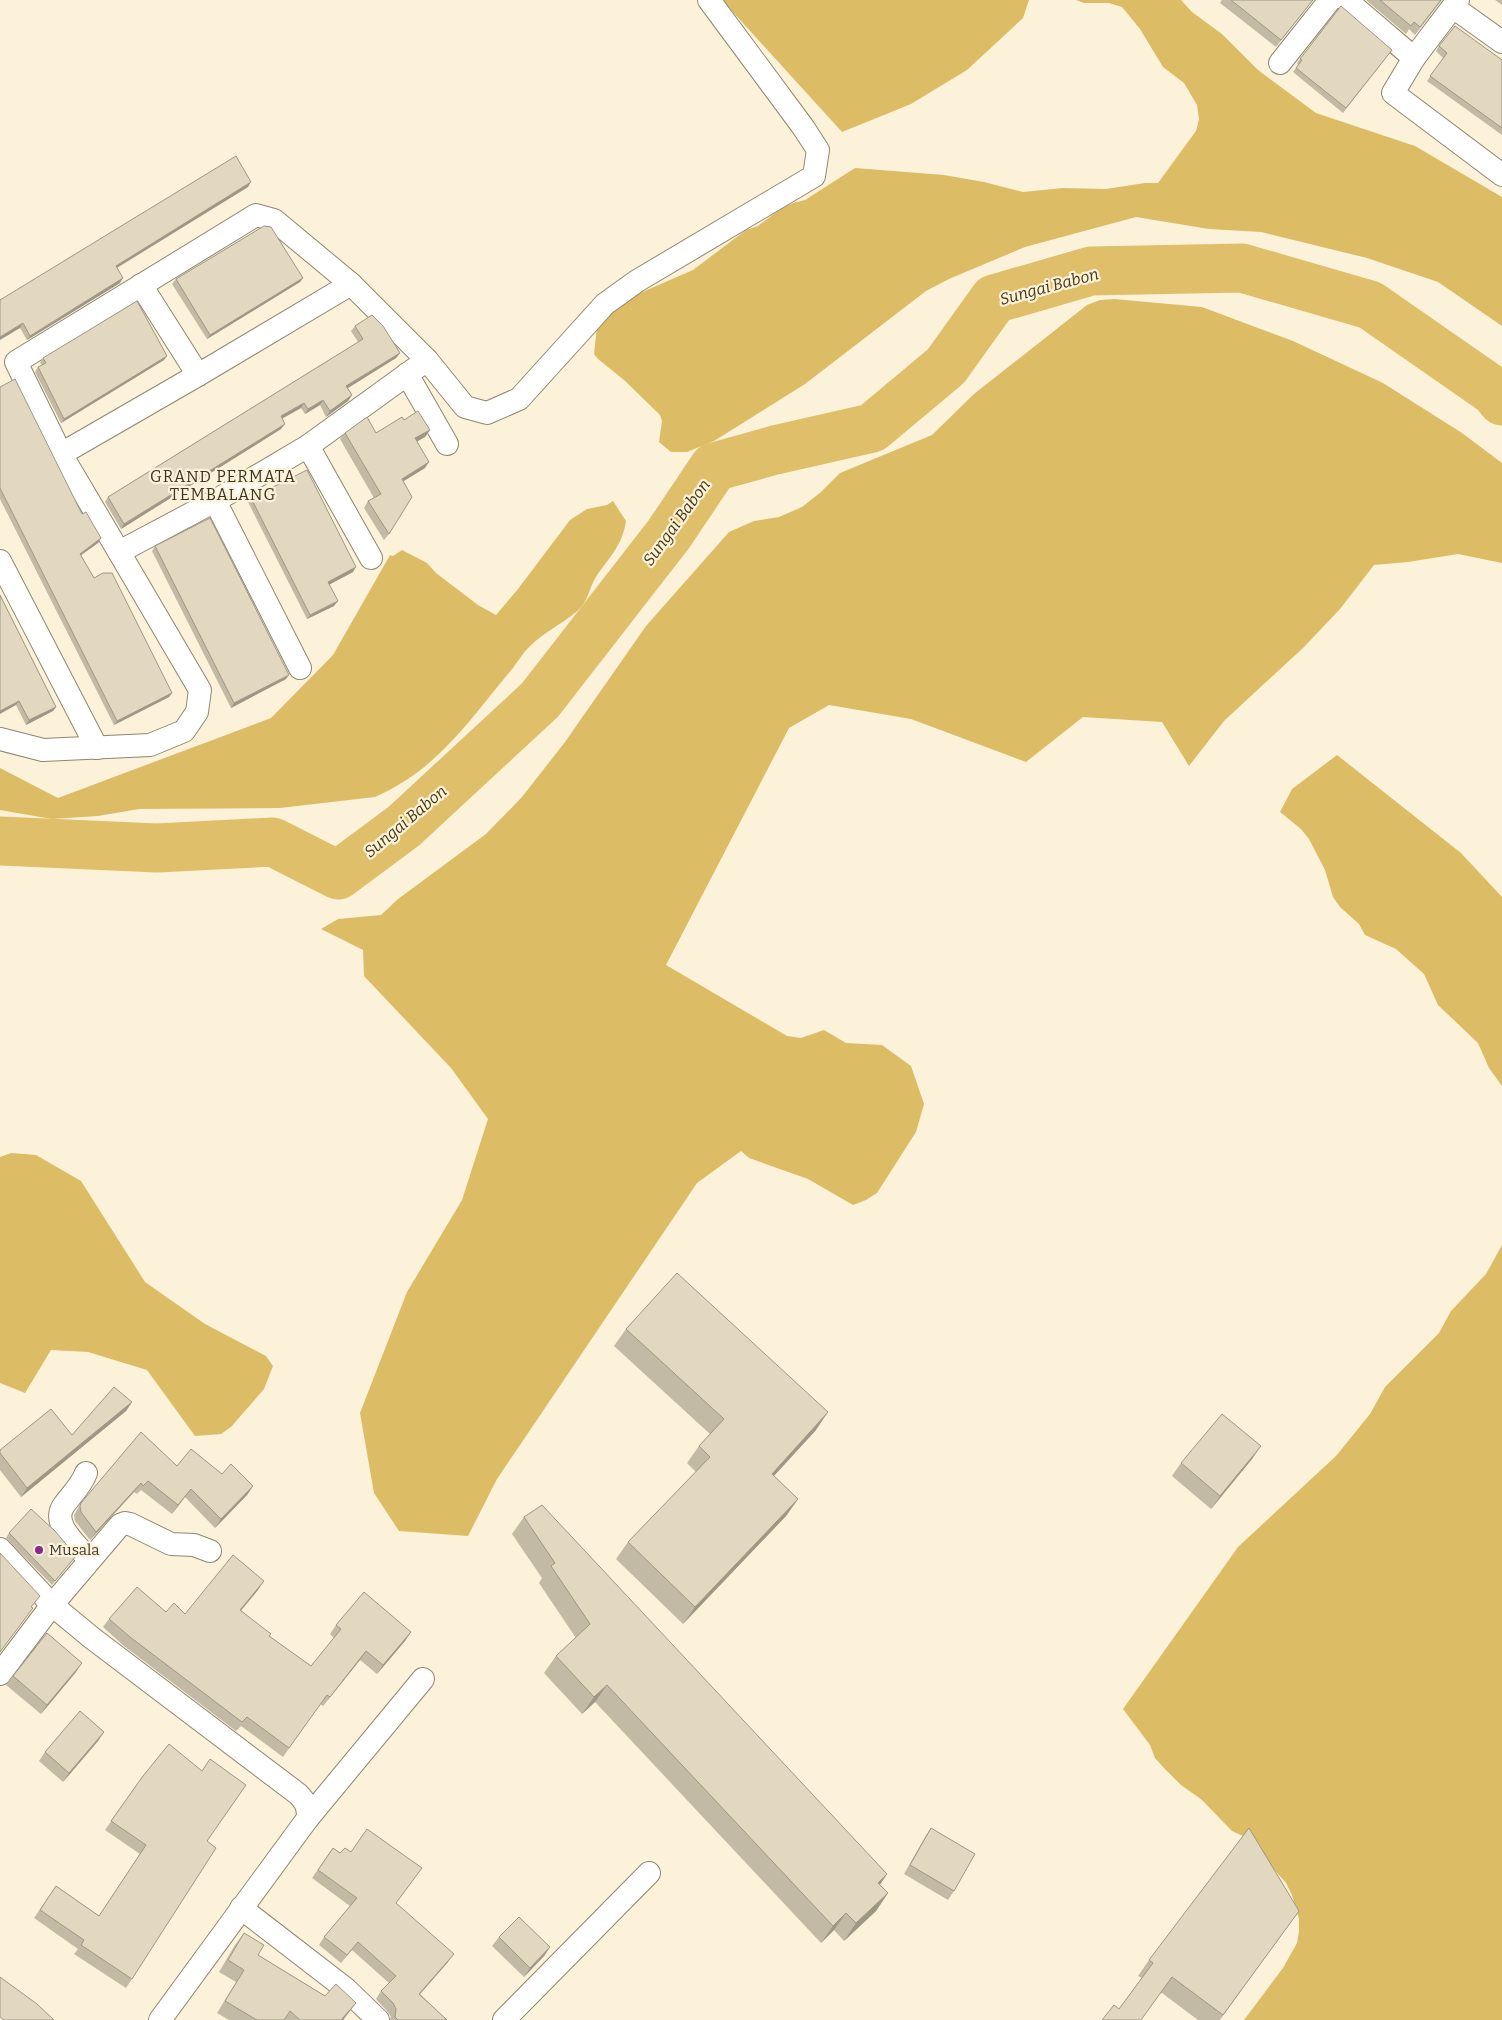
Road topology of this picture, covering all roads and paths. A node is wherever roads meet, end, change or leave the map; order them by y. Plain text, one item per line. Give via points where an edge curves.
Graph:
1 (709, 0) edge
2 (1330, 0) edge
3 (1346, 0) edge
4 (1456, 3) edge
5 (1502, 42) edge
6 (1414, 58) junction
7 (1280, 63) dead end
8 (1502, 175) edge
9 (351, 284) junction
10 (141, 285) junction
11 (427, 360) junction
12 (8, 366) edge
13 (406, 374) junction
14 (198, 375) junction
15 (447, 444) dead end
16 (308, 446) junction
17 (61, 454) junction
18 (215, 501) junction
19 (119, 552) junction
20 (371, 558) dead end
21 (0, 561) edge
22 (300, 668) dead end
23 (0, 739) edge
24 (97, 748) junction
25 (86, 1473) dead end
26 (0, 1549) edge
27 (210, 1552) dead end
28 (89, 1560) junction
29 (52, 1605) junction
30 (0, 1674) edge
31 (423, 1680) dead end
32 (308, 1818) junction
33 (649, 1872) dead end
34 (241, 1908) junction
35 (160, 2020) edge
36 (378, 2020) edge
37 (504, 2020) edge

1 - 11 street via 818,150 814,176 637,281 606,304 519,399 487,413 465,407
2 - 7 street
3 - 6 street
4 - 5 street
4 - 6 street
6 - 8 street via 1393,93
9 - 10 street via 274,220 256,215
9 - 11 street
9 - 14 street
10 - 12 street
10 - 14 street
11 - 13 street
12 - 17 street
13 - 15 street
13 - 16 street
14 - 17 street
16 - 18 street
16 - 20 street
17 - 19 street
18 - 19 street
18 - 22 street
19 - 24 street via 200,690 197,712 184,731 150,745
21 - 24 street
23 - 24 street via 43,750
25 - 28 street via 59,1518
26 - 29 street
27 - 28 street via 194,1545 171,1544 125,1523
28 - 29 street
29 - 30 street
29 - 32 street via 298,1794 308,1807
31 - 32 street
32 - 34 street
33 - 37 street
34 - 35 street
34 - 36 street via 346,1990

